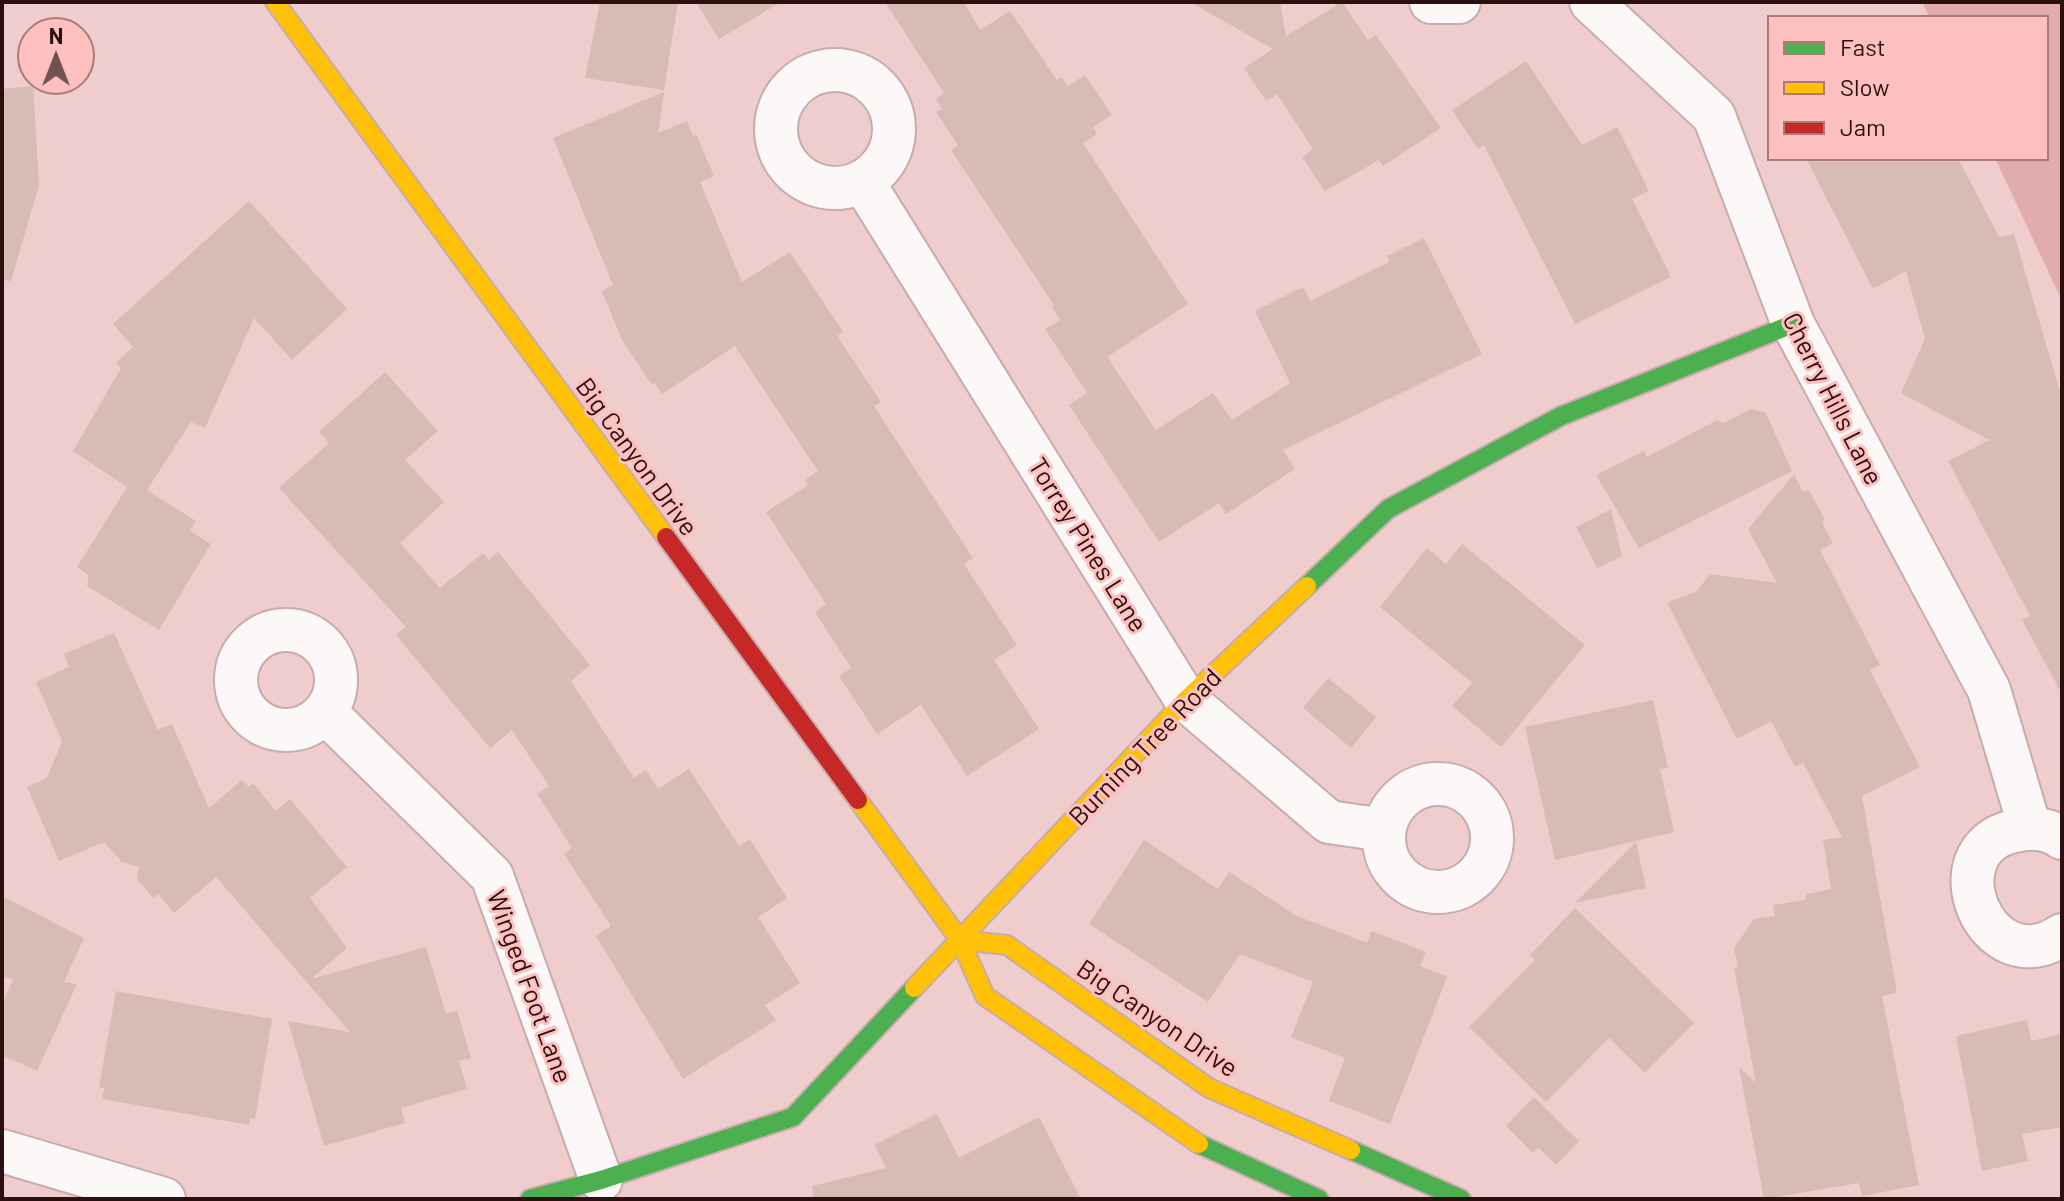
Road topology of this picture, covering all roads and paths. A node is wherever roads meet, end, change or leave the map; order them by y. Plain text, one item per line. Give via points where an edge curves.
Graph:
1 (275, 2) edge
2 (1431, 2) edge
3 (1459, 2) edge
4 (1591, 2) edge
5 (863, 182) dead end
6 (1793, 324) junction
7 (1186, 700) junction
8 (326, 713) dead end
9 (1384, 830) dead end
10 (2046, 833) edge
11 (2062, 935) edge
12 (960, 940) junction
13 (2, 1151) edge
14 (601, 1180) junction
15 (164, 1199) edge
16 (530, 1199) edge
17 (1319, 1199) edge
18 (1461, 1199) edge

1 - 12 street, Big Canyon Drive
2 - 3 street
4 - 6 street, Cherry Hills Lane via 1714,116
5 - 7 street, Torrey Pines Lane
6 - 7 street, Burning Tree Road via 1561,416 1388,509
6 - 10 street, Cherry Hills Lane via 1989,690
7 - 9 street, Torrey Pines Lane via 1329,822
7 - 12 street, Burning Tree Road
8 - 14 street, Winged Foot Lane via 492,876
10 - 11 street, Cherry Hills Lane via 2007,833 1988,845 1975,865 1971,887 1976,909 1989,929 2008,941 2031,946
12 - 14 street, Burning Tree Road via 793,1117
12 - 17 street, Big Canyon Drive via 985,996 1187,1139
12 - 18 street, Big Canyon Drive via 1007,945 1209,1088
13 - 15 street
14 - 16 street, Burning Tree Road

